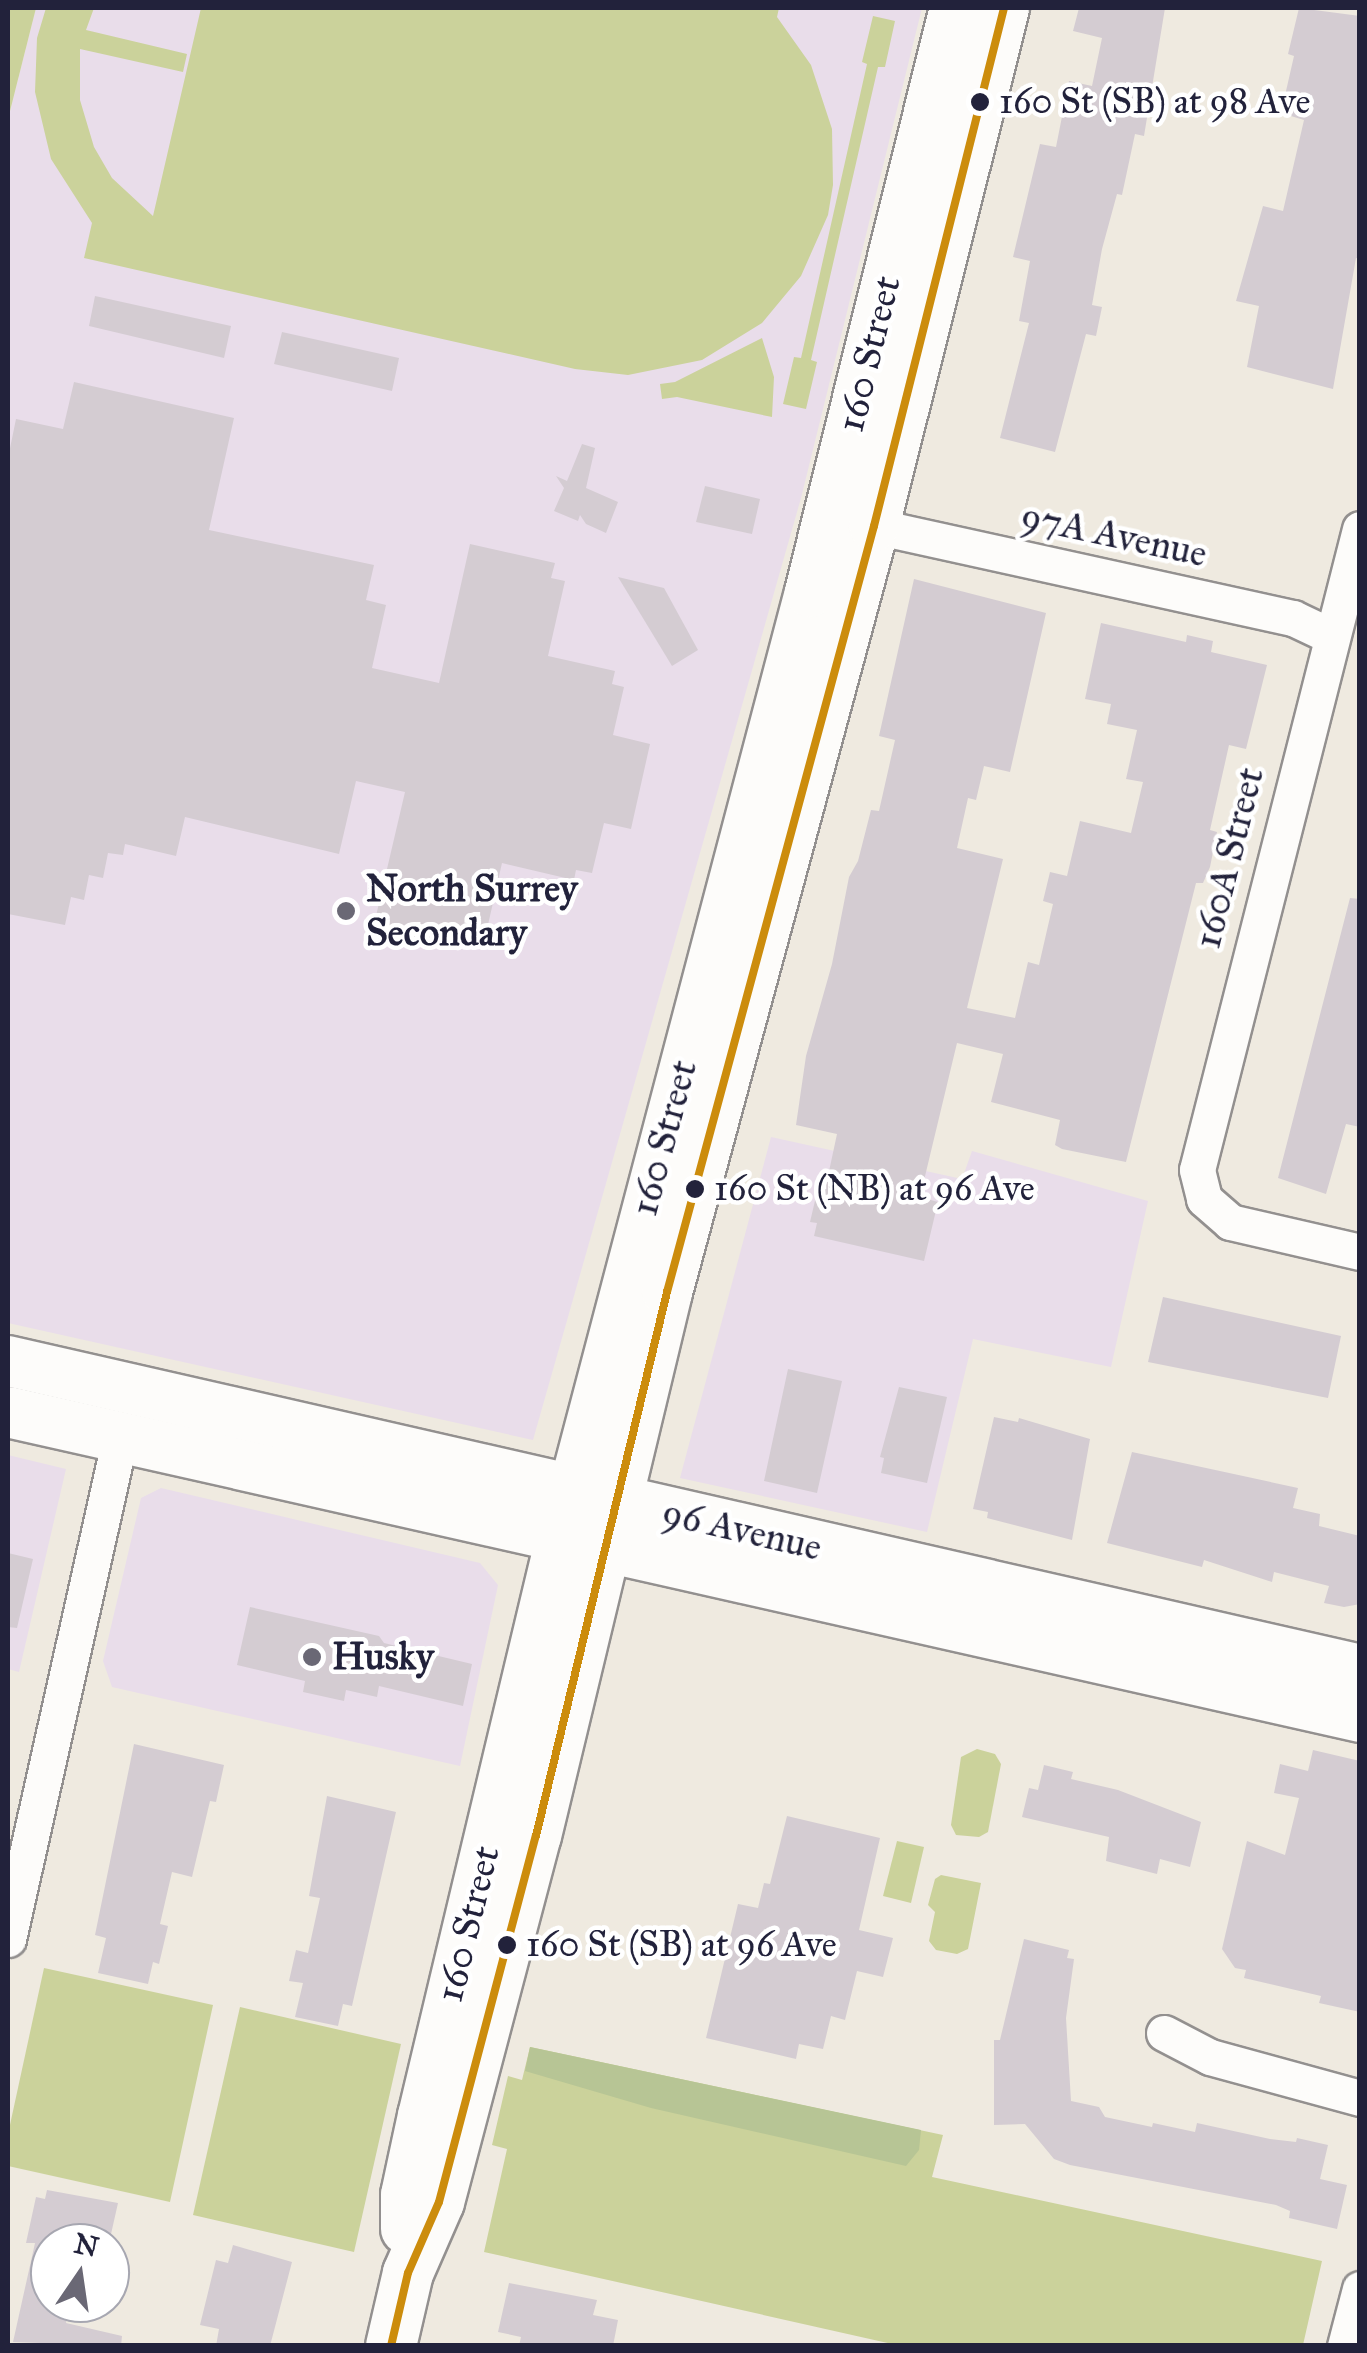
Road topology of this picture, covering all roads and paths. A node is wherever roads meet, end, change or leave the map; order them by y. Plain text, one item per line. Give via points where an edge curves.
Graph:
1 (955, 8) edge
2 (1004, 8) edge
3 (874, 526) junction
4 (1360, 529) edge
5 (1331, 636) junction
6 (1360, 1252) edge
7 (8, 1361) edge
8 (8, 1412) edge
9 (120, 1438) junction
10 (594, 1494) junction
11 (582, 1543) junction
12 (1360, 1670) edge
13 (1360, 1717) edge
14 (9, 1927) edge
15 (1164, 2032) dead end
16 (1360, 2098) edge
17 (1360, 2288) edge
18 (391, 2346) edge
19 (1345, 2346) edge

1 - 10 main road, 160 Street
2 - 3 main road, 160 Street
3 - 5 street, 97A Avenue via 1293,618
3 - 10 main road, 160 Street via 711,1122
4 - 5 street, 160A Street
5 - 6 street, 160A Street via 1198,1160 1198,1186 1210,1208 1246,1228
7 - 10 main road, 96 Avenue
8 - 9 main road, 96 Avenue
9 - 11 main road, 96 Avenue
9 - 14 street
10 - 11 main road, 160 Street
10 - 12 main road, 96 Avenue
11 - 13 main road, 96 Avenue
11 - 18 main road, 160 Street via 536,1836 439,2202 408,2274
15 - 16 street via 1210,2057
17 - 19 street

